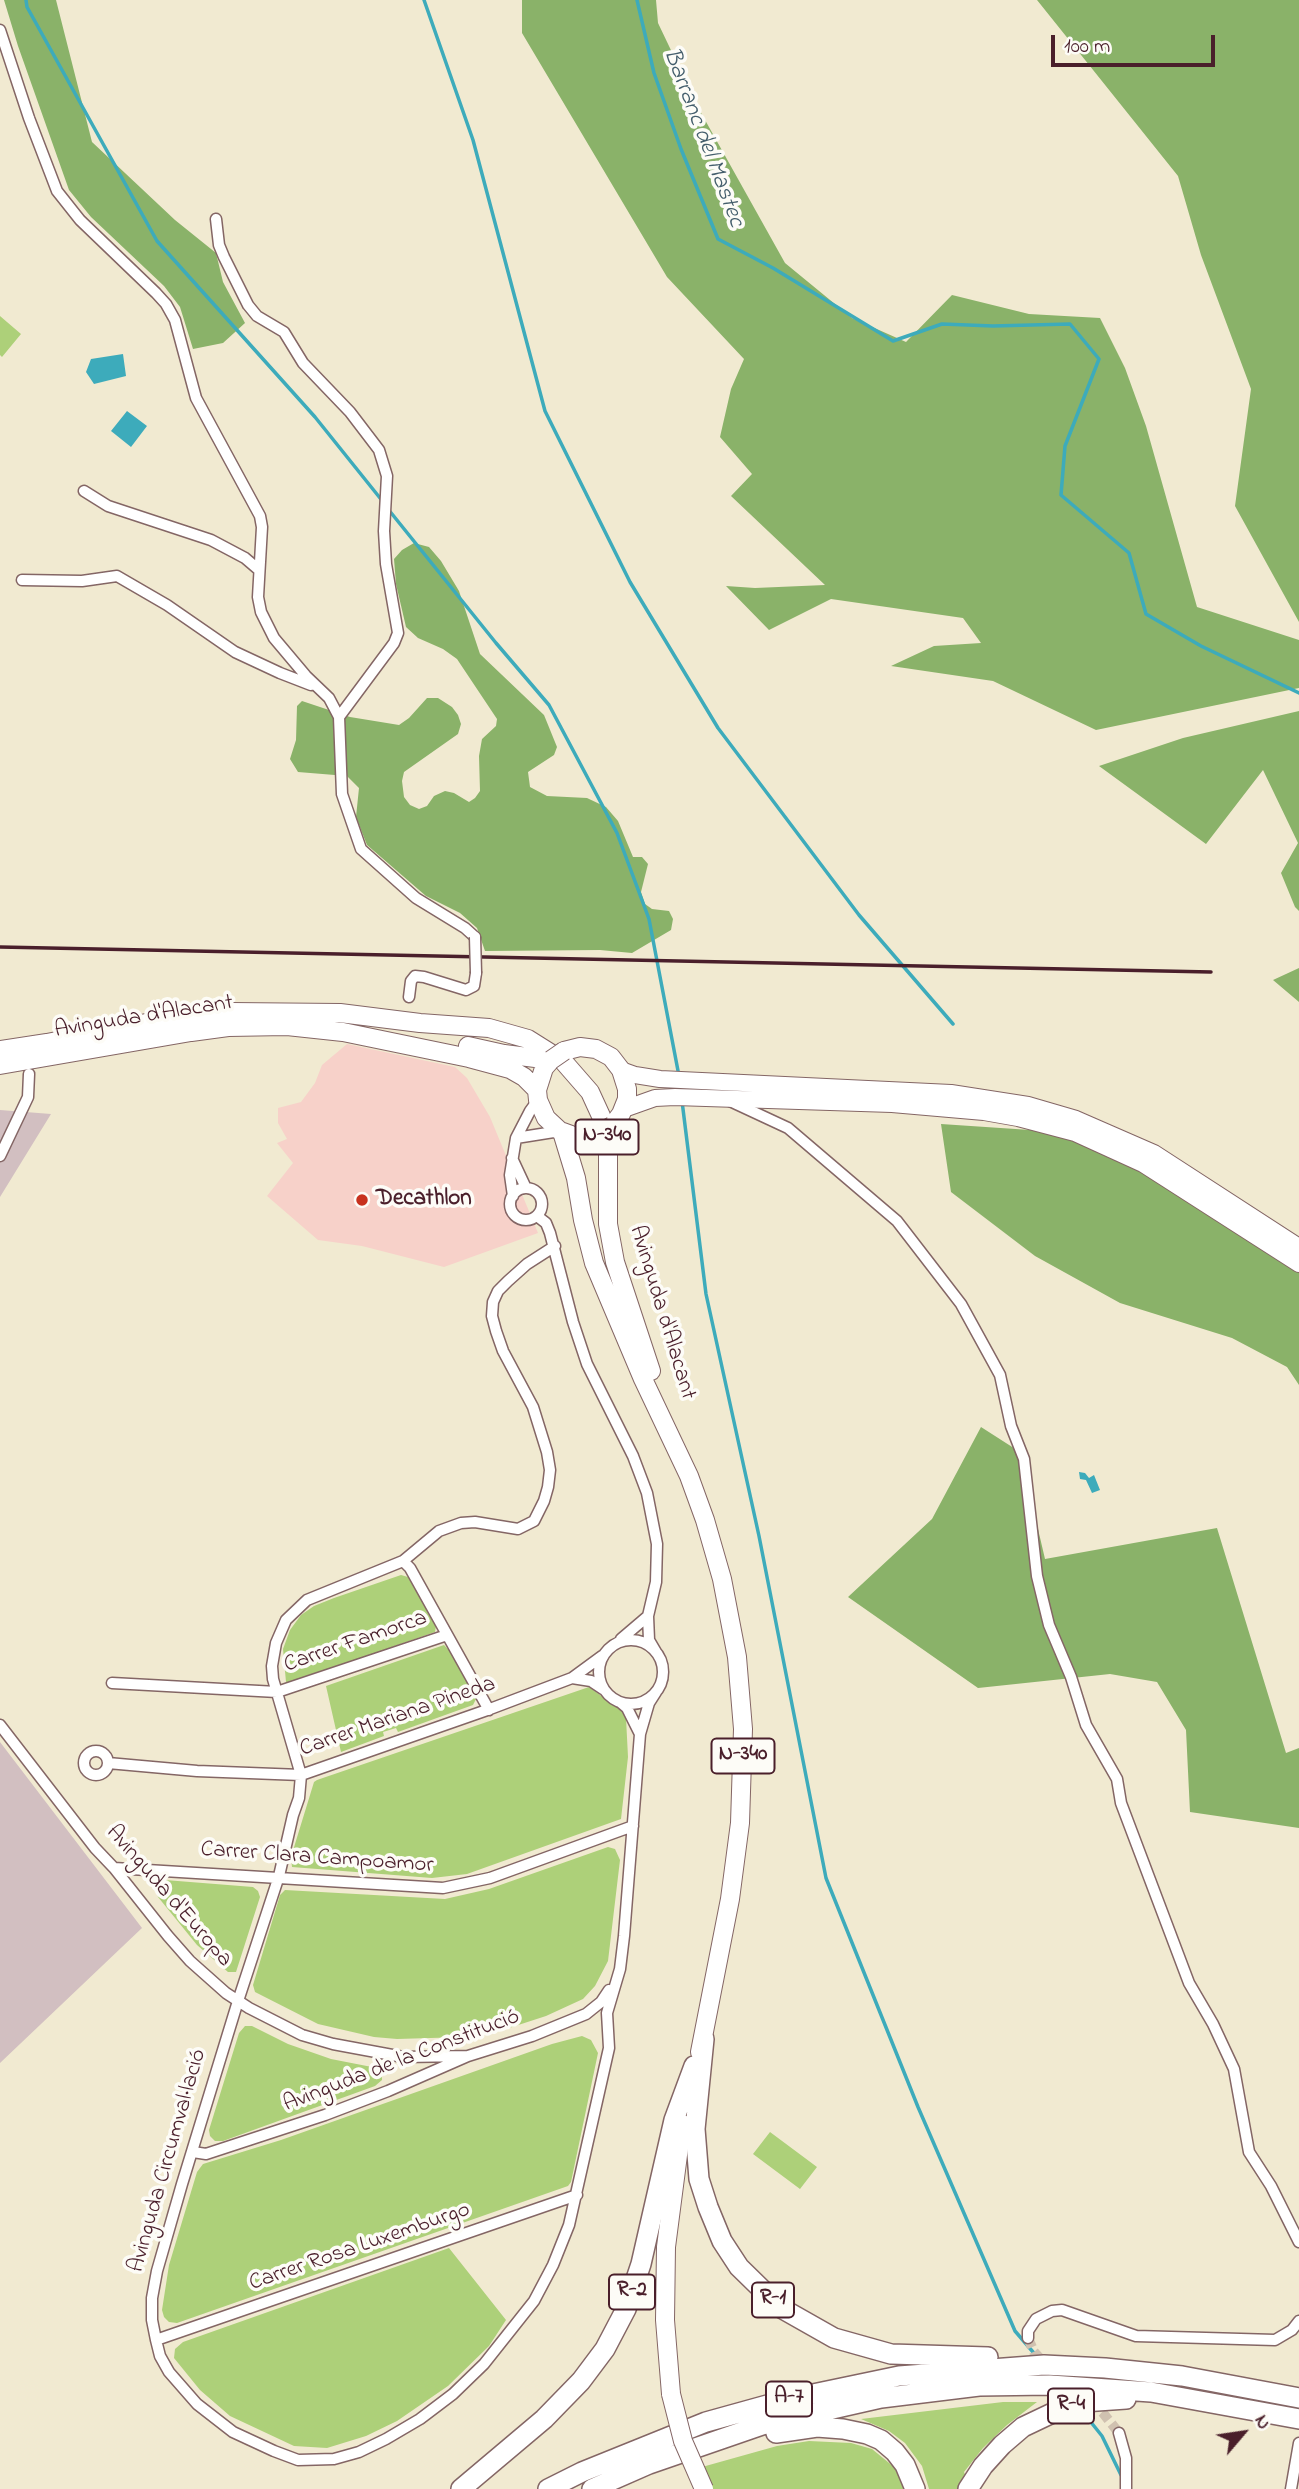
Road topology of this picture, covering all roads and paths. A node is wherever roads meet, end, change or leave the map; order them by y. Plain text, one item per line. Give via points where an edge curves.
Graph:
1 (0, 30) edge
2 (216, 219) dead end
3 (84, 491) dead end
4 (259, 570) junction
5 (22, 580) dead end
6 (317, 687) junction
7 (339, 717) junction
8 (409, 997) dead end
9 (308, 1013) junction
10 (0, 1050) edge
11 (558, 1055) junction
12 (0, 1065) edge
13 (621, 1070) junction
14 (29, 1074) dead end
15 (538, 1095) junction
16 (724, 1098) junction
17 (624, 1109) junction
18 (561, 1131) junction
19 (600, 1132) junction
20 (516, 1138) junction
21 (0, 1156) edge
22 (512, 1158) junction
23 (576, 1178) junction
24 (526, 1188) junction
25 (513, 1196) junction
26 (537, 1216) junction
27 (555, 1247) junction
28 (1299, 1247) edge
29 (1299, 1264) edge
30 (689, 1476) junction
31 (403, 1561) junction
32 (648, 1616) junction
33 (447, 1635) junction
34 (617, 1642) junction
35 (606, 1651) junction
36 (656, 1652) junction
37 (572, 1678) junction
38 (112, 1683) dead end
39 (277, 1692) junction
40 (656, 1692) junction
41 (606, 1693) junction
42 (618, 1701) junction
43 (489, 1710) junction
44 (0, 1725) edge
45 (640, 1734) junction
46 (108, 1763) dead end
47 (301, 1775) junction
48 (633, 1826) junction
49 (114, 1868) junction
50 (279, 1876) junction
51 (613, 1985) junction
52 (238, 2001) junction
53 (704, 2039) junction
54 (468, 2056) junction
55 (193, 2152) junction
56 (577, 2195) junction
57 (1299, 2242) edge
58 (1299, 2321) edge
59 (1028, 2337) dead end
60 (156, 2340) junction
61 (1044, 2365) junction
62 (1299, 2398) edge
63 (1205, 2401) junction
64 (1299, 2419) edge
65 (1119, 2433) tunnel mouth
66 (717, 2440) junction
67 (1299, 2443) edge
68 (1291, 2485) edge
69 (461, 2489) edge
70 (548, 2489) edge
71 (592, 2489) edge
72 (704, 2489) edge
73 (915, 2489) edge
74 (968, 2489) edge
75 (1126, 2489) edge

1 - 4 street via 57,191 156,293 175,320 196,398 260,516
2 - 7 street via 219,245 248,305 284,332 303,363 351,412 379,450 387,476 386,564 398,633
3 - 4 street via 108,506 211,540
4 - 6 street via 260,605 267,625
5 - 6 street via 82,581 117,576 235,652
6 - 7 street
7 - 8 street, bridge via 342,793 361,849 416,898 475,937 474,986 466,990 419,975 411,981
9 - 10 main road, Avinguda d'Alacant / N-340 via 211,1013
9 - 11 main road, Avinguda d'Alacant / N-340 via 504,1054
9 - 30 main road, Avinguda d'Alacant / N-340 via 506,1031 552,1052 579,1079 597,1105 608,1145 608,1224 615,1262
11 - 13 main road, N-340 via 580,1047 596,1049 611,1057
11 - 15 main road via 544,1068
12 - 15 main road, Avinguda d'Alacant / N-340 via 191,1032 287,1026 335,1030 510,1069 524,1077
13 - 17 main road, N-340 via 627,1089
13 - 28 main road via 660,1079 951,1093 1028,1105 1076,1119 1154,1153
14 - 21 street via 28,1097
15 - 18 main road, N-340 via 546,1118
15 - 20 street
16 - 17 main road via 662,1097
16 - 29 main road via 892,1104 984,1112 1052,1126 1143,1164
16 - 57 street via 788,1128 897,1221 961,1304 1000,1375 1024,1459 1037,1576 1049,1625 1086,1725 1117,1779 1121,1803 1189,1983 1234,2069 1250,2152
17 - 19 main road, N-340
18 - 19 main road, N-340 via 572,1135
18 - 20 street
18 - 23 main road, N-340
19 - 23 main road, N-340
20 - 22 street
22 - 24 street
22 - 25 street
23 - 30 main road, N-340 via 594,1263
24 - 25 street
24 - 26 street via 539,1196
25 - 26 street via 514,1215 528,1220
26 - 27 street via 546,1223
27 - 31 street, Avinguda Circumval·lació via 527,1264 498,1291 492,1316 503,1351 544,1437 550,1470 544,1501 527,1526 461,1523 439,1531
27 - 32 street via 584,1357 633,1456 652,1511 657,1564
30 - 53 main road, N-340 via 730,1613 743,1741 739,1834
31 - 33 street
31 - 39 street, Avinguda Circumval·lació via 320,1593 286,1620 272,1666
32 - 34 street
32 - 36 street via 649,1640
33 - 39 street, Carrer Famorca
33 - 43 street
34 - 35 street
34 - 36 street via 632,1639
35 - 37 street, Carrer Mariana Pineda
35 - 41 street via 599,1669
36 - 40 street via 663,1677
37 - 41 street via 591,1681
37 - 43 street, Carrer Mariana Pineda
38 - 39 street, Carrer Famorca
39 - 47 street, Avinguda Circumval·lació
40 - 42 street via 644,1702
40 - 45 street, Avinguda Circumval·lació
41 - 42 street
42 - 45 street via 627,1708
43 - 47 street, Carrer Mariana Pineda
44 - 49 street, Avinguda d'Europa
45 - 48 street, Avinguda Circumval·lació
46 - 47 street, Carrer Mariana Pineda
47 - 50 street, Avinguda Circumval·lació
48 - 50 street, Carrer Clara Campoamor via 458,1886 427,1888
48 - 51 street, Avinguda Circumval·lació via 620,1969
49 - 50 street, Carrer Clara Campoamor
49 - 52 street, Avinguda d'Europa via 190,1961
50 - 52 street, Avinguda Circumval·lació
51 - 54 street, Avinguda de la Constitució via 586,2014
51 - 56 street, Avinguda Circumval·lació via 607,2012 609,2048
52 - 54 street, Avinguda d'Europa via 302,2035 332,2044 403,2057
52 - 55 street, Avinguda Circumval·lació
53 - 61 highway, R-1 via 695,2129 699,2179 722,2241 758,2287 810,2326 863,2348 891,2354 1012,2358
53 - 69 highway, R-2 via 674,2120 641,2264 610,2339 581,2381
53 - 72 main road, N-340, bridge via 680,2134 666,2247 665,2320 671,2394 683,2441
54 - 55 street, Avinguda de la Constitució via 325,2115 206,2154
55 - 60 street, Avinguda Circumval·lació via 152,2298
56 - 60 street, Carrer Rosa Luxemburgo
56 - 60 street, Avinguda Circumval·lació via 553,2265 534,2301 484,2364 420,2419 359,2452 334,2459 298,2460 233,2432 183,2389 160,2356
58 - 59 street via 1275,2340 1136,2336 1062,2310 1036,2319
61 - 62 highway, A-7 via 1136,2370
61 - 70 highway, A-7 via 899,2376 789,2399 706,2422
63 - 64 highway, A-7
63 - 66 highway, A-7 via 1100,2388 979,2386 881,2398
63 - 74 highway, R-4 via 1176,2405 1125,2399 1065,2407 1023,2427 983,2466
65 - 75 street via 1126,2458
66 - 71 highway, A-7
66 - 73 highway via 741,2441 817,2427 867,2434 895,2452
67 - 68 street

